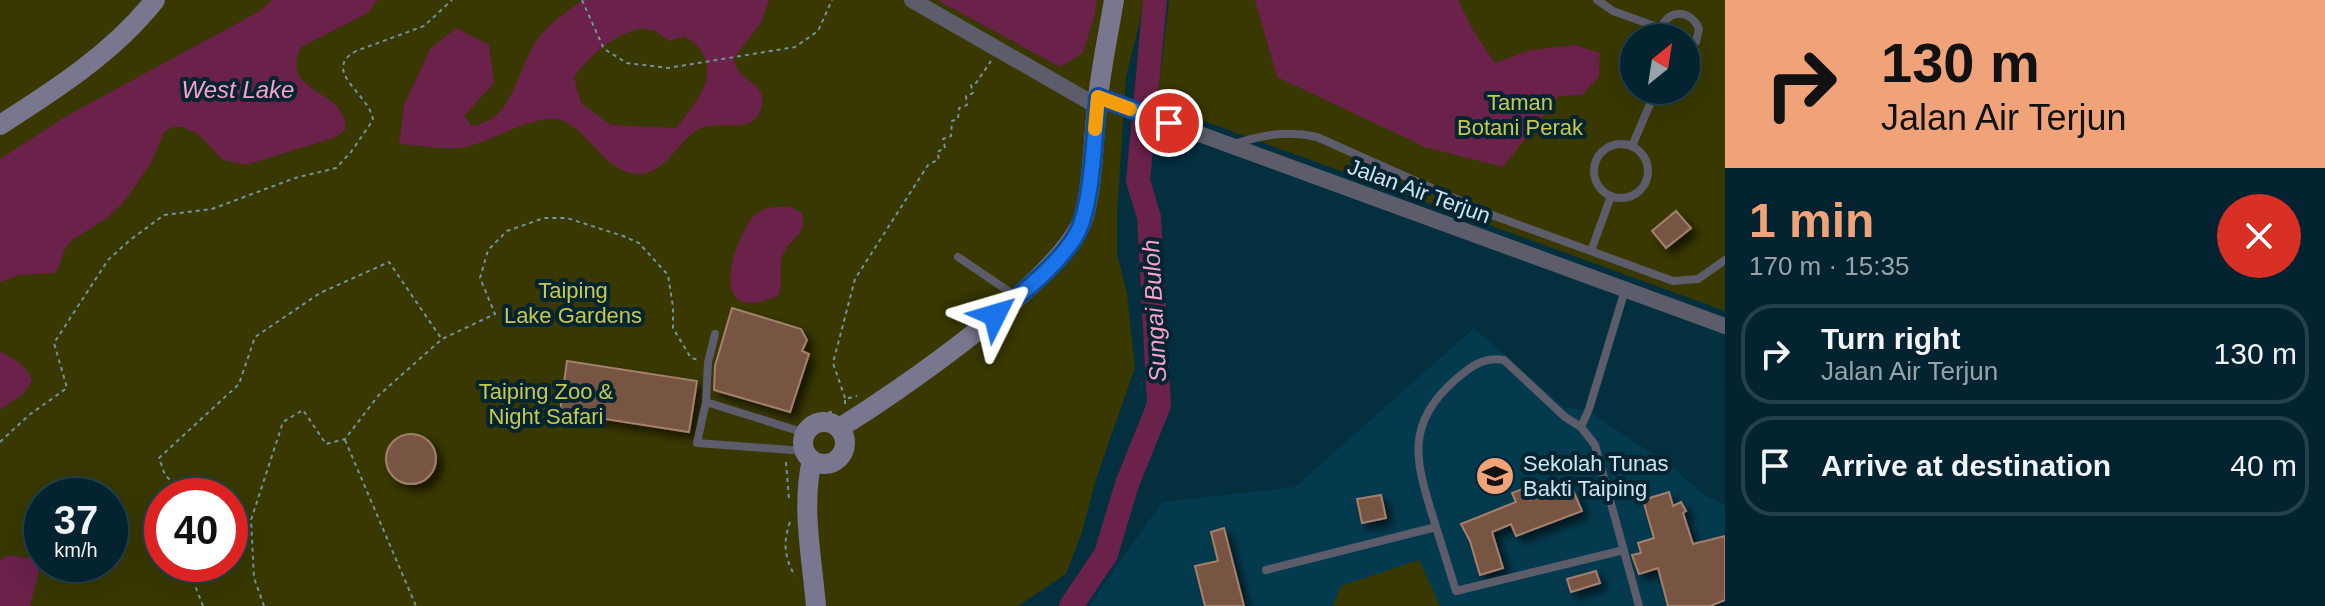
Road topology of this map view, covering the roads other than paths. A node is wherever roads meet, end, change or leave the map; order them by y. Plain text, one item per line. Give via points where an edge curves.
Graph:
1 (155, 0) edge
2 (912, 0) edge
3 (1114, 0) edge
4 (1597, 0) edge
5 (1641, 24) edge
6 (1664, 24) edge
7 (1696, 24) edge
8 (1098, 102) junction
9 (1650, 104) edge
10 (0, 125) edge
11 (1230, 146) junction
12 (1632, 146) junction
13 (1611, 196) junction
14 (1591, 251) junction
15 (958, 257) dead end
16 (1725, 260) edge
17 (1625, 290) junction
18 (1017, 297) junction
19 (1725, 326) edge
20 (715, 334) dead end
21 (706, 402) junction
22 (1581, 427) junction
23 (839, 428) junction
24 (807, 448) junction
25 (1436, 527) junction
26 (1624, 550) junction
27 (1266, 570) dead end
28 (816, 606) edge
29 (1639, 606) edge

1 - 10 street via 107,49
2 - 8 street, Jalan Air Terjun
3 - 8 street
4 - 5 lane
6 - 7 lane via 1673,14 1686,14
8 - 11 street, Jalan Air Terjun
8 - 18 street via 1084,216 1076,236
9 - 12 lane
11 - 14 lane via 1279,133 1317,137 1492,215
11 - 17 street, Jalan Air Terjun
12 - 13 lane via 1648,168 1644,186 1629,197
12 - 13 lane via 1607,147 1595,160 1597,185
13 - 14 lane
14 - 16 lane via 1673,281 1698,279
15 - 18 lane
17 - 19 street, Jalan Air Terjun
17 - 22 lane
18 - 23 street via 890,397
20 - 21 lane
21 - 24 lane
21 - 24 lane via 697,443
22 - 25 lane via 1504,360 1494,358 1469,368 1437,398 1419,432 1419,471
22 - 26 lane via 1595,445
23 - 24 street via 828,422 809,427
23 - 24 street via 845,441 842,454 832,463 818,463
24 - 28 street
25 - 26 lane via 1456,591
25 - 27 lane
26 - 29 lane

